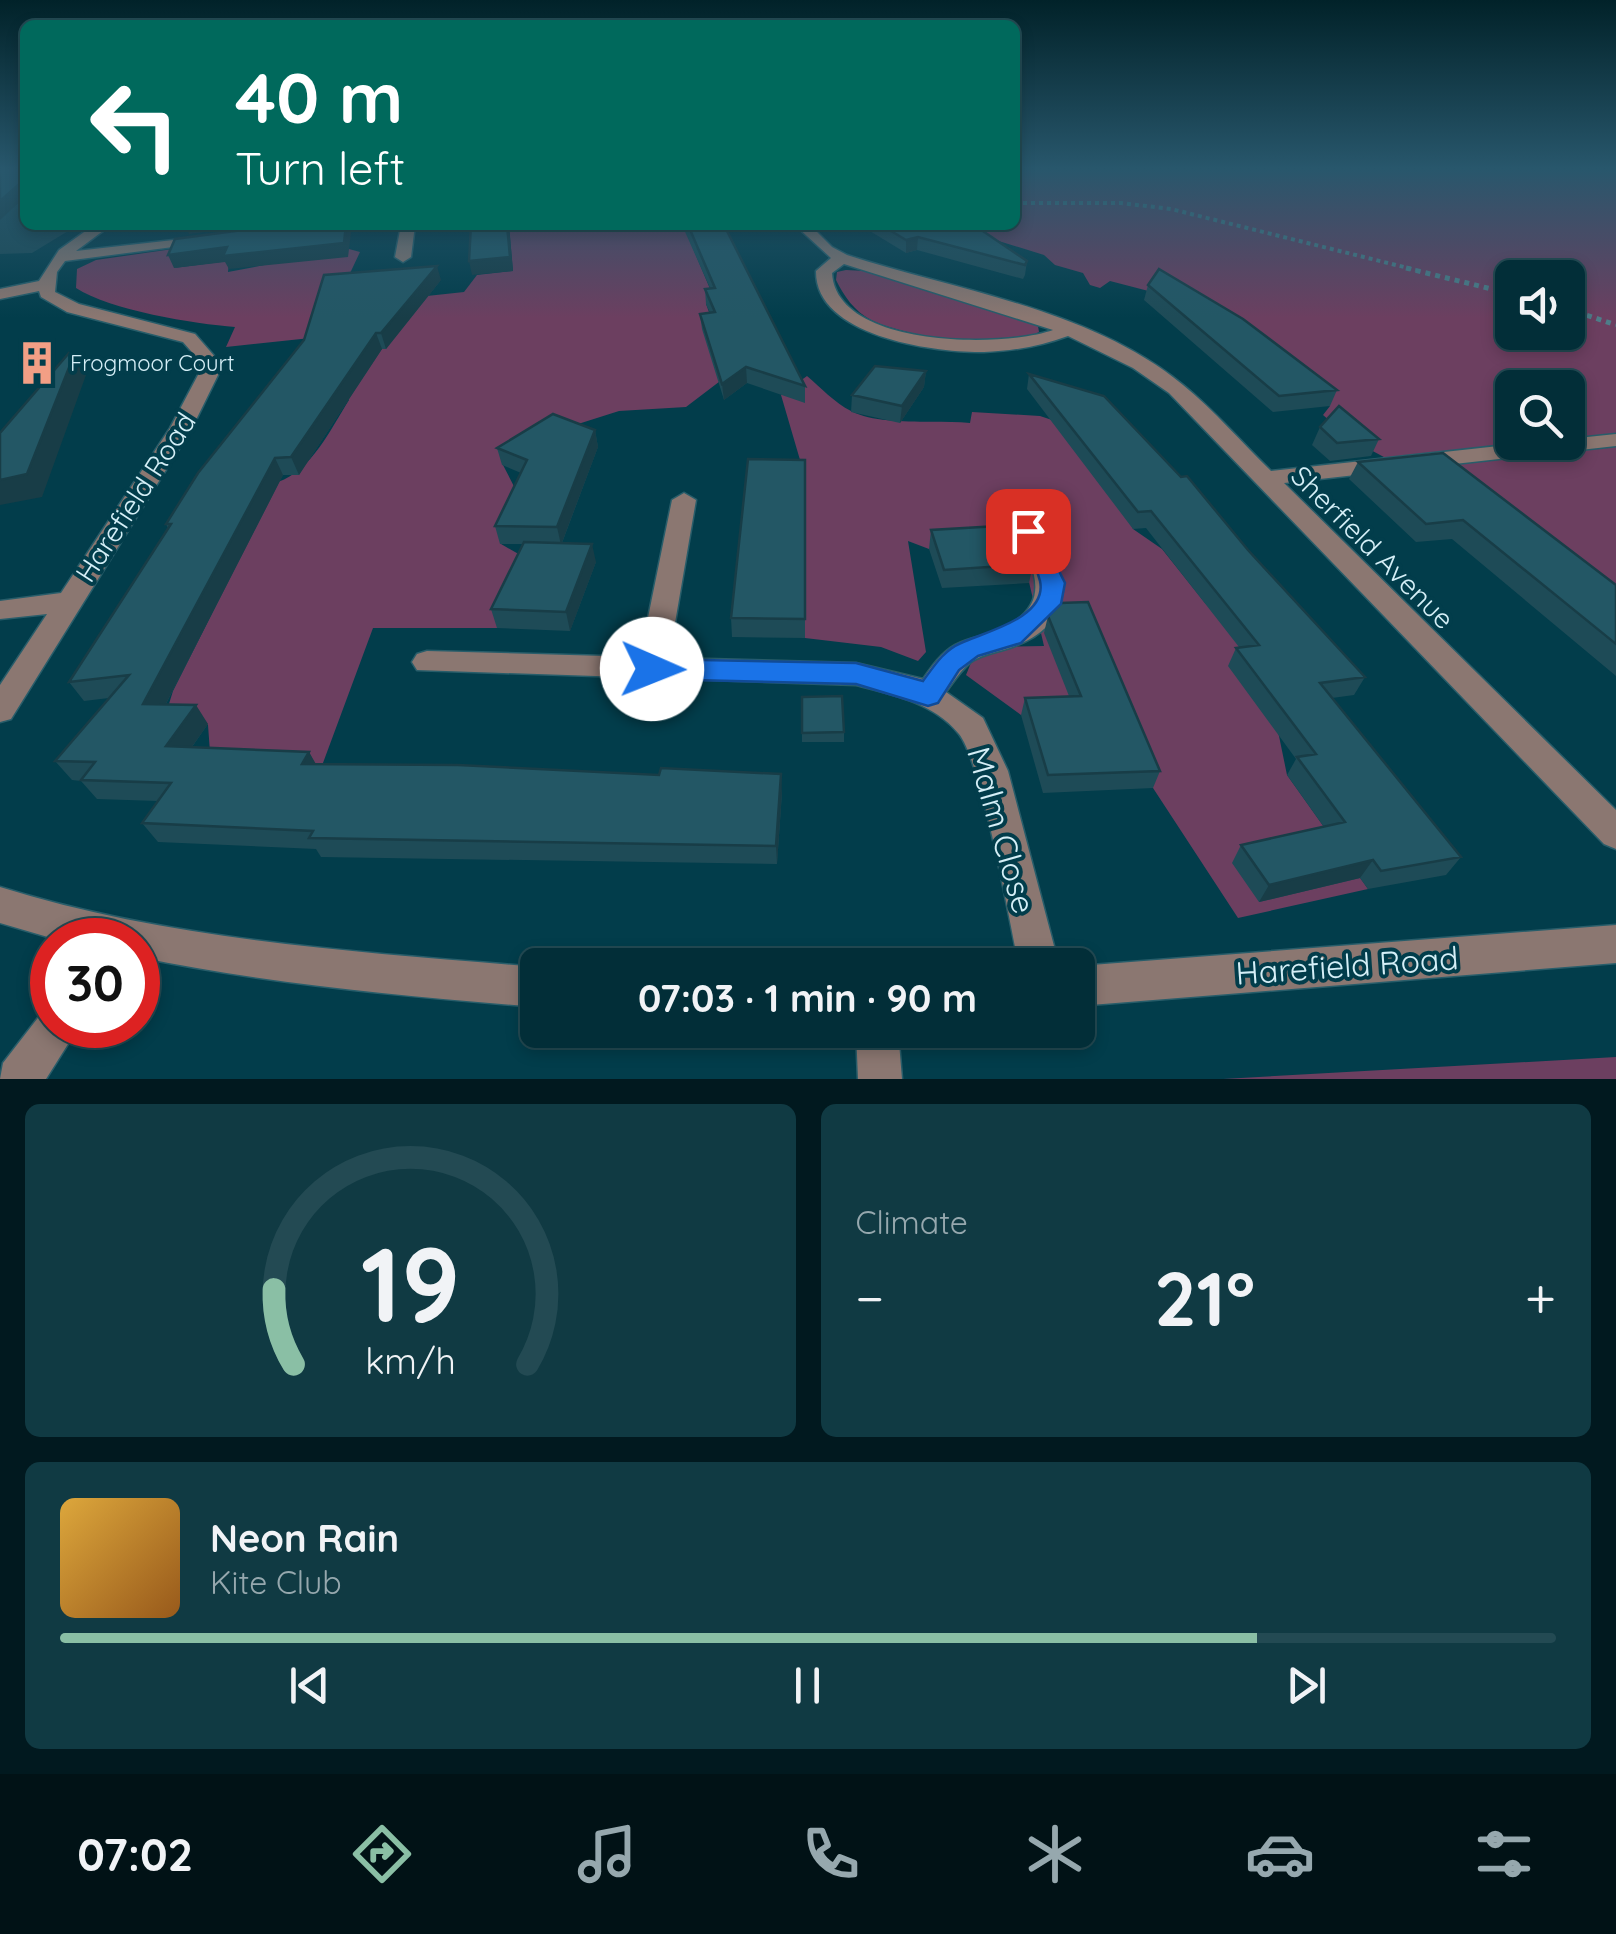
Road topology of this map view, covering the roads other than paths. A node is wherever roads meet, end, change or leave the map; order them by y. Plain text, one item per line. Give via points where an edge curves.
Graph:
1 (97, 230) edge
2 (407, 230) edge
3 (807, 230) edge
4 (219, 237) edge
5 (60, 257) junction
6 (403, 257) dead end
7 (842, 258) junction
8 (45, 285) junction
9 (0, 294) edge
10 (1069, 330) junction
11 (1616, 440) edge
12 (1262, 478) junction
13 (684, 500) dead end
14 (1028, 531) dead end
15 (67, 602) junction
16 (0, 610) edge
17 (427, 662) dead end
18 (652, 669) junction
19 (928, 695) junction
20 (0, 710) edge
21 (1616, 833) edge
22 (0, 906) edge
23 (36, 918) edge
24 (160, 943) edge
25 (1616, 944) edge
26 (1035, 948) edge
27 (1095, 985) edge
28 (520, 986) edge
29 (42, 1048) edge
30 (878, 1048) edge
31 (19, 1079) edge
32 (880, 1079) edge

1 - 5 street
2 - 6 street
3 - 7 street, Sherfield Avenue
4 - 5 street
5 - 8 street
7 - 10 street, Sherfield Avenue
7 - 10 street via 824,271 830,294 858,322 889,333 1014,346
8 - 9 street
8 - 15 street, Harefield Road via 47,294 73,308 189,338 207,358 208,375 181,428
10 - 12 street, Sherfield Avenue via 1150,369
11 - 12 street
12 - 21 street, Sherfield Avenue
13 - 18 street
14 - 19 street via 1053,583 1049,604 1012,636 950,664
15 - 16 street
15 - 20 street, Harefield Road
17 - 18 street, Malm Close
18 - 19 street, Malm Close via 856,674
19 - 26 street, Malm Close via 972,728 991,771
22 - 23 street
24 - 28 street
25 - 27 street, Harefield Road
29 - 31 street
30 - 32 street

